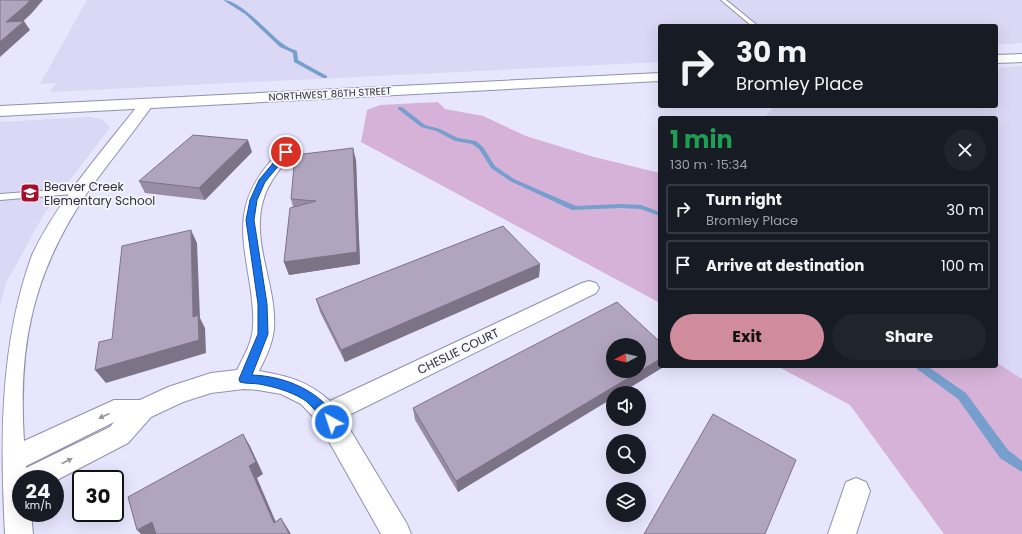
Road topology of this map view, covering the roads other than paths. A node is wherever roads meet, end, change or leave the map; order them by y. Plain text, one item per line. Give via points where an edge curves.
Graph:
1 (723, 0) edge
2 (753, 24) edge
3 (1022, 58) edge
4 (998, 59) edge
5 (658, 77) edge
6 (147, 103) junction
7 (0, 111) edge
8 (286, 152) dead end
9 (81, 191) junction
10 (0, 197) edge
11 (589, 288) dead end
12 (244, 379) junction
13 (327, 414) junction
14 (15, 470) edge
15 (32, 470) edge
16 (856, 491) dead end
17 (18, 522) edge
18 (19, 534) edge
19 (397, 534) edge
20 (842, 534) edge

1 - 2 lane
3 - 4 main road
5 - 6 main road, NORTHWEST 86TH STREET
6 - 7 main road, NORTHWEST 86TH STREET
6 - 9 street
8 - 12 street via 262,182 254,200 250,220 262,304 263,334
9 - 10 lane
9 - 14 street via 41,255 25,294 14,342 10,388
11 - 13 street, CHESLIE COURT
12 - 13 street via 285,385 309,397
12 - 15 street via 211,383 176,394 142,410 119,435
13 - 19 street
16 - 20 street
17 - 18 street

